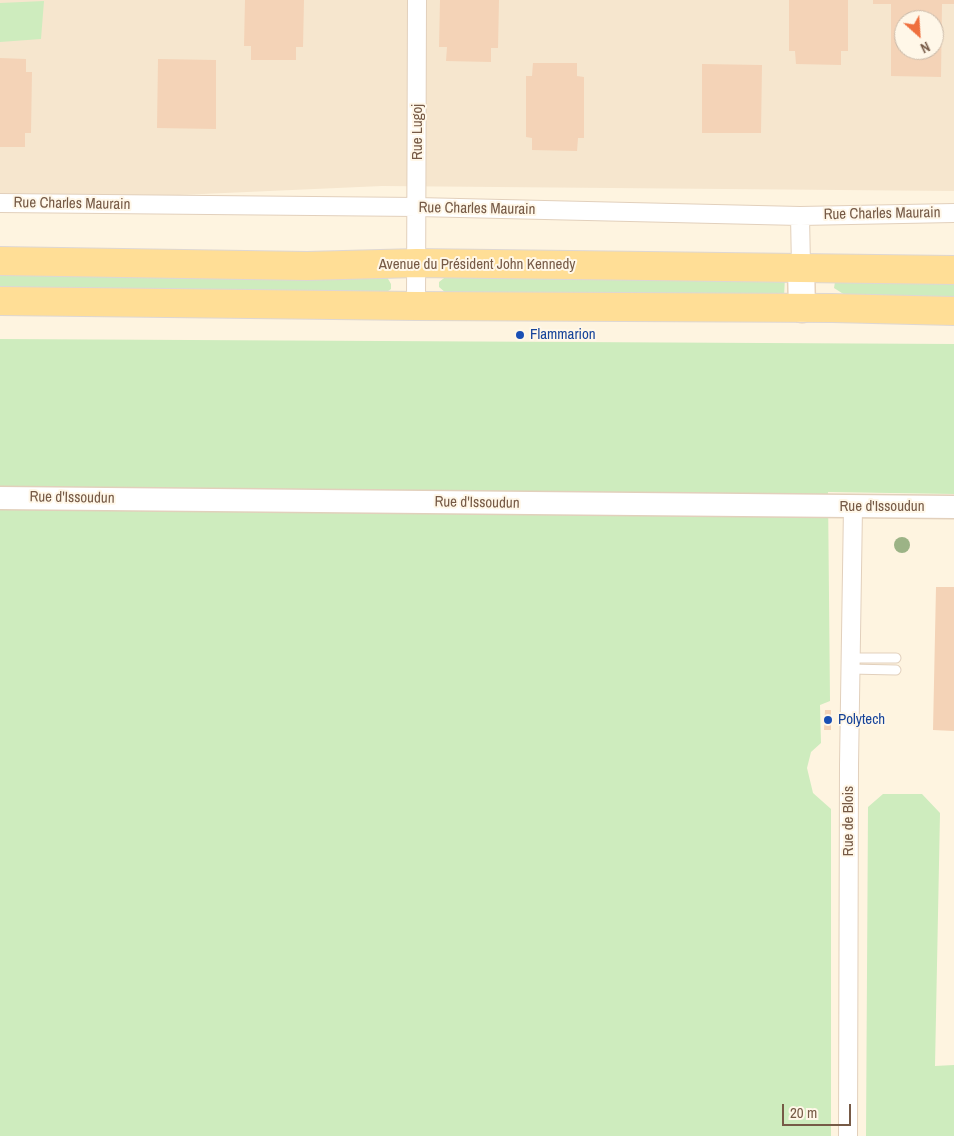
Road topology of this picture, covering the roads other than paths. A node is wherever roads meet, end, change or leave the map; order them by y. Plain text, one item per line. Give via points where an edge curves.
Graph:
1 (417, 0) edge
2 (0, 203) edge
3 (418, 207) junction
4 (954, 213) edge
5 (800, 216) junction
6 (0, 260) edge
7 (417, 263) junction
8 (801, 267) junction
9 (954, 270) edge
10 (0, 301) edge
11 (416, 306) junction
12 (802, 309) junction
13 (954, 312) edge
14 (0, 498) edge
15 (853, 507) junction
16 (954, 507) edge
17 (896, 658) dead end
18 (850, 664) junction
19 (896, 670) dead end
20 (848, 1136) edge

1 - 3 street, Rue Lugoj
2 - 3 street, Rue Charles Maurain
3 - 5 street, Rue Charles Maurain
3 - 7 street, Rue Lugoj
4 - 5 street, Rue Charles Maurain
5 - 8 street
6 - 7 main road, Avenue du Président John Kennedy via 306,266
7 - 8 main road, Avenue du Président John Kennedy
7 - 11 street, Rue Lugoj
8 - 9 main road, Avenue du Président John Kennedy
8 - 12 main road
10 - 11 main road
11 - 12 main road
12 - 13 main road
14 - 15 street, Rue d'Issoudun
15 - 16 street, Rue d'Issoudun
15 - 18 street, Rue de Blois
17 - 18 lane
18 - 19 lane
18 - 20 street, Rue de Blois

